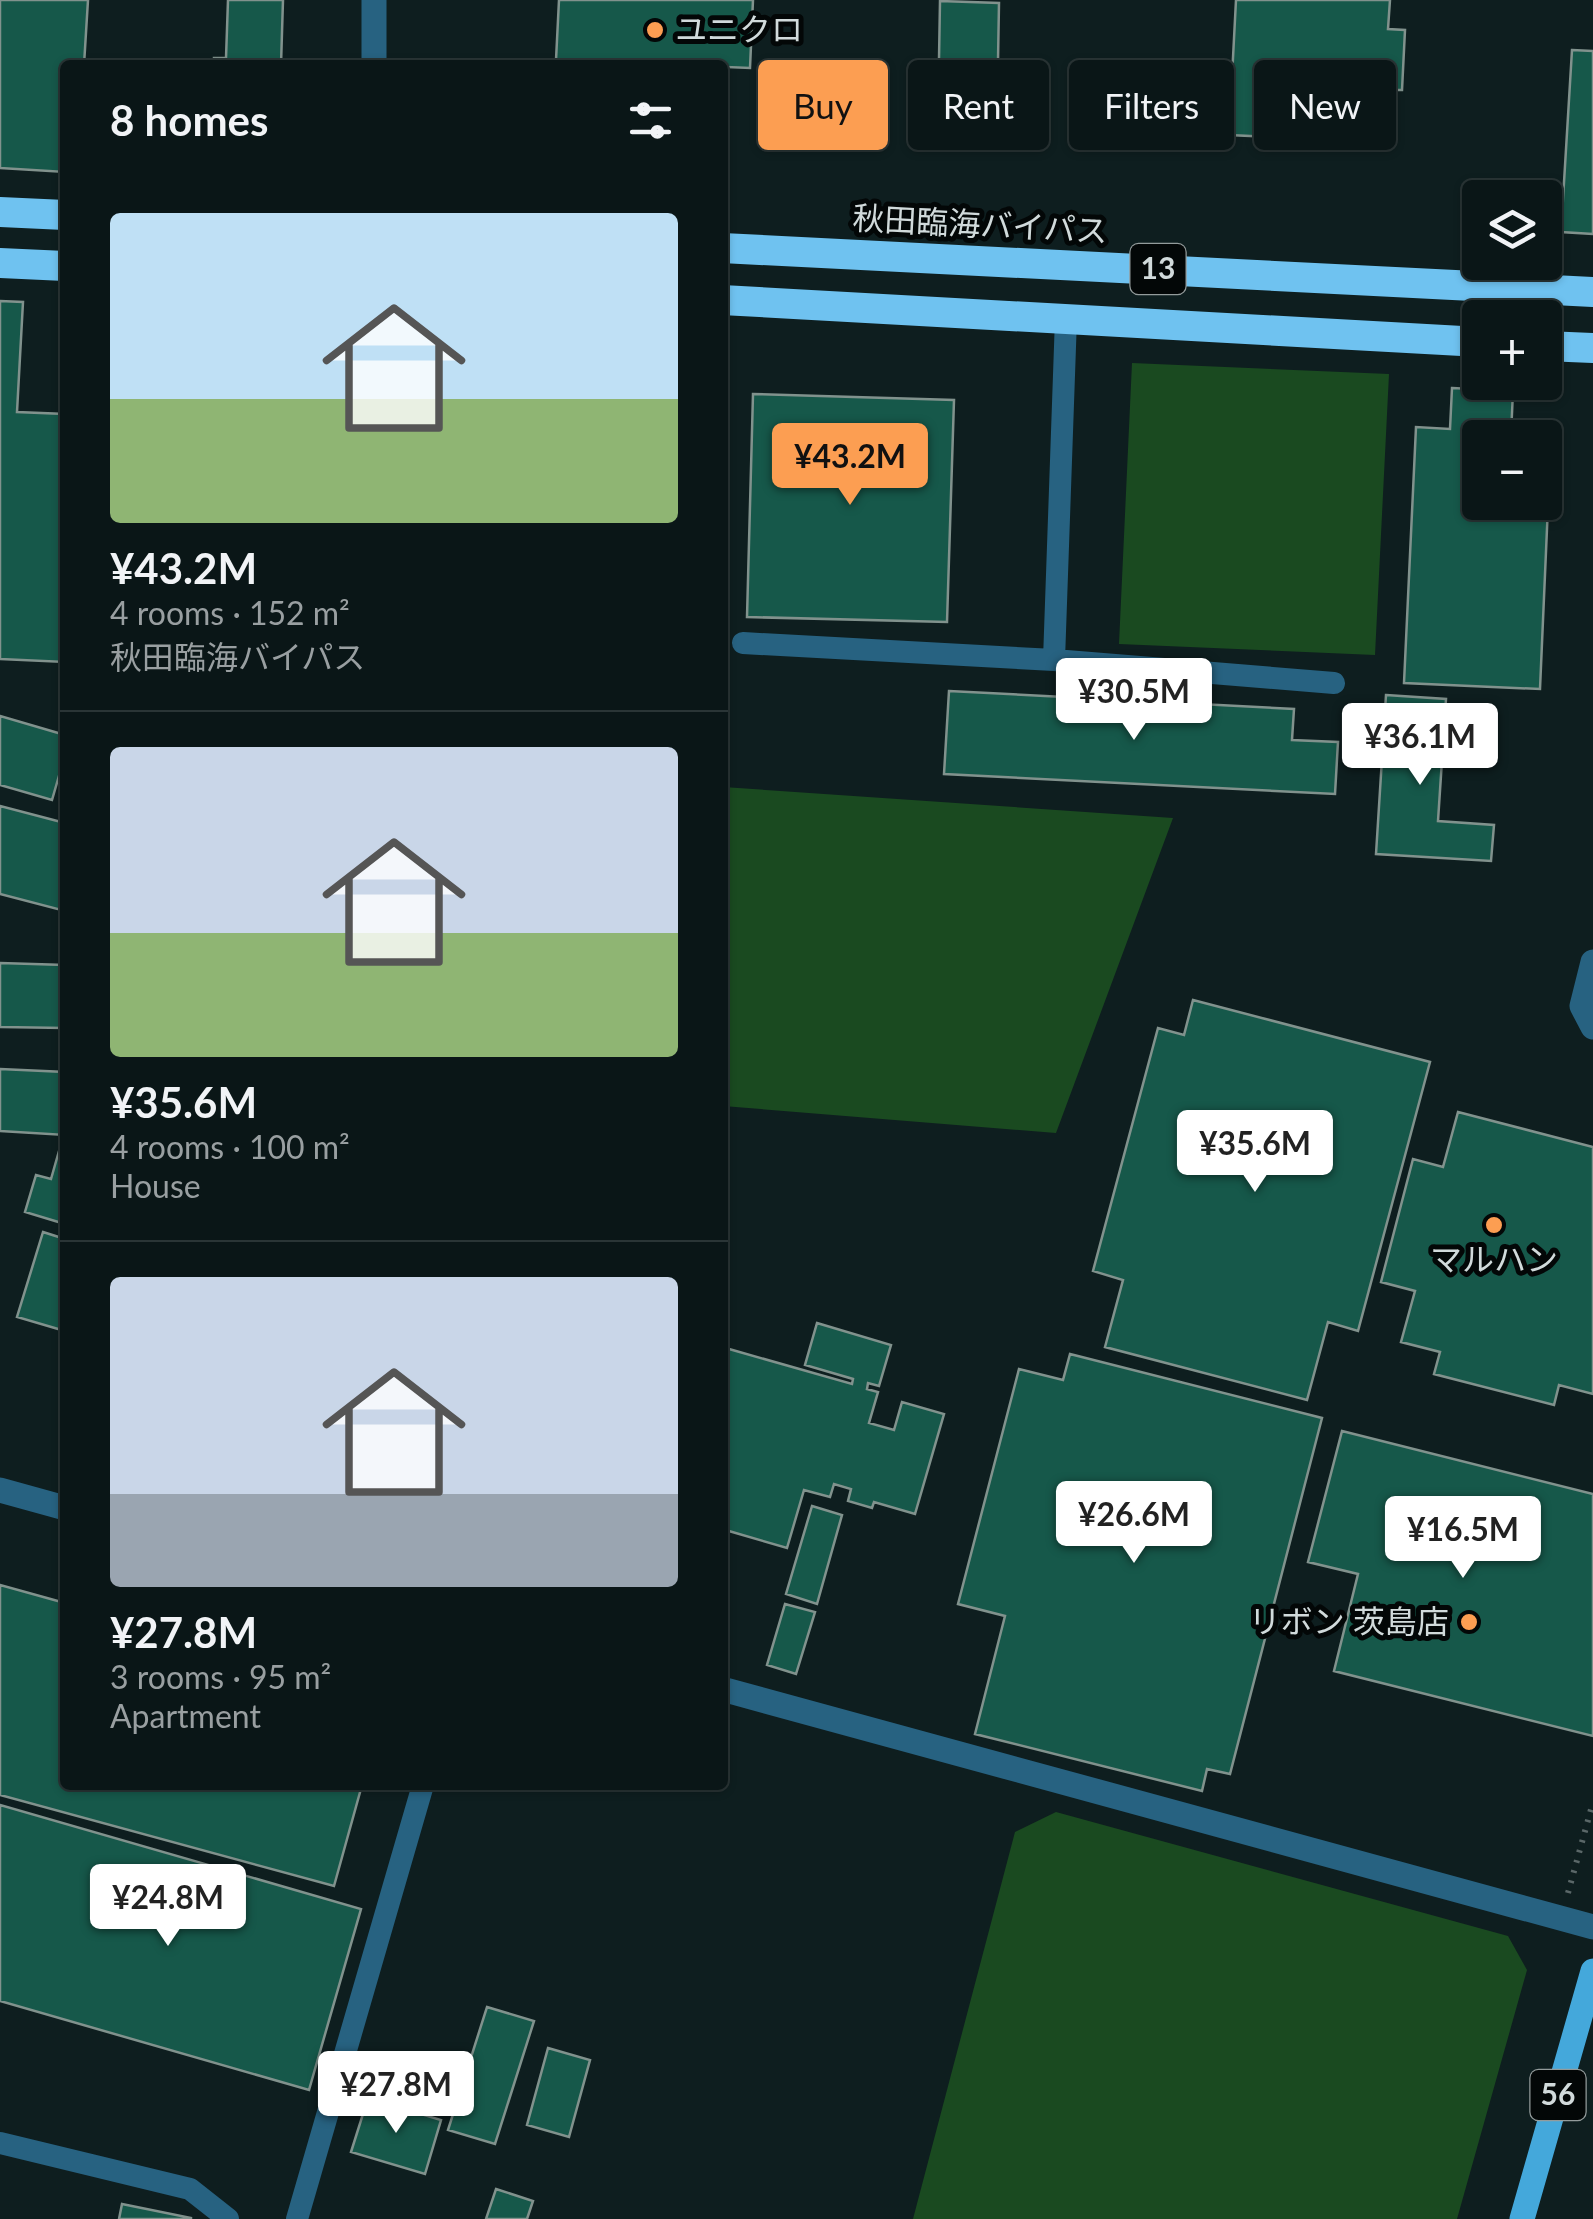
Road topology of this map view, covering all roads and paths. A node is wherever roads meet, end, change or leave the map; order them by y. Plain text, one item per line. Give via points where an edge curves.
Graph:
1 (374, 0) edge
2 (374, 60) edge
3 (0, 212) edge
4 (60, 214) edge
5 (728, 248) edge
6 (0, 263) edge
7 (60, 266) edge
8 (1593, 292) edge
9 (728, 300) edge
10 (1066, 318) junction
11 (1462, 341) edge
12 (1562, 347) edge
13 (1593, 348) edge
14 (744, 644) dead end
15 (1054, 660) junction
16 (1334, 683) dead end
17 (1593, 962) edge
18 (1593, 1026) edge
19 (0, 1490) edge
20 (60, 1507) edge
21 (728, 1690) edge
22 (422, 1790) edge
23 (1593, 1802) edge
24 (1562, 1918) junction
25 (1593, 1927) edge
26 (1593, 1971) edge
27 (0, 2142) edge
28 (228, 2219) edge
29 (297, 2219) edge
30 (1522, 2219) edge

1 - 2 street
3 - 4 highway
5 - 8 highway, 秋田臨海バイパス / 13
6 - 7 highway
9 - 10 highway, 13
10 - 11 highway, 13
10 - 15 lane
12 - 13 highway
14 - 15 lane
15 - 16 lane
17 - 18 street via 1582,1006
19 - 20 street
21 - 24 street
22 - 29 lane
23 - 24 path
24 - 25 street
26 - 30 main road, 56
27 - 28 lane via 190,2189

